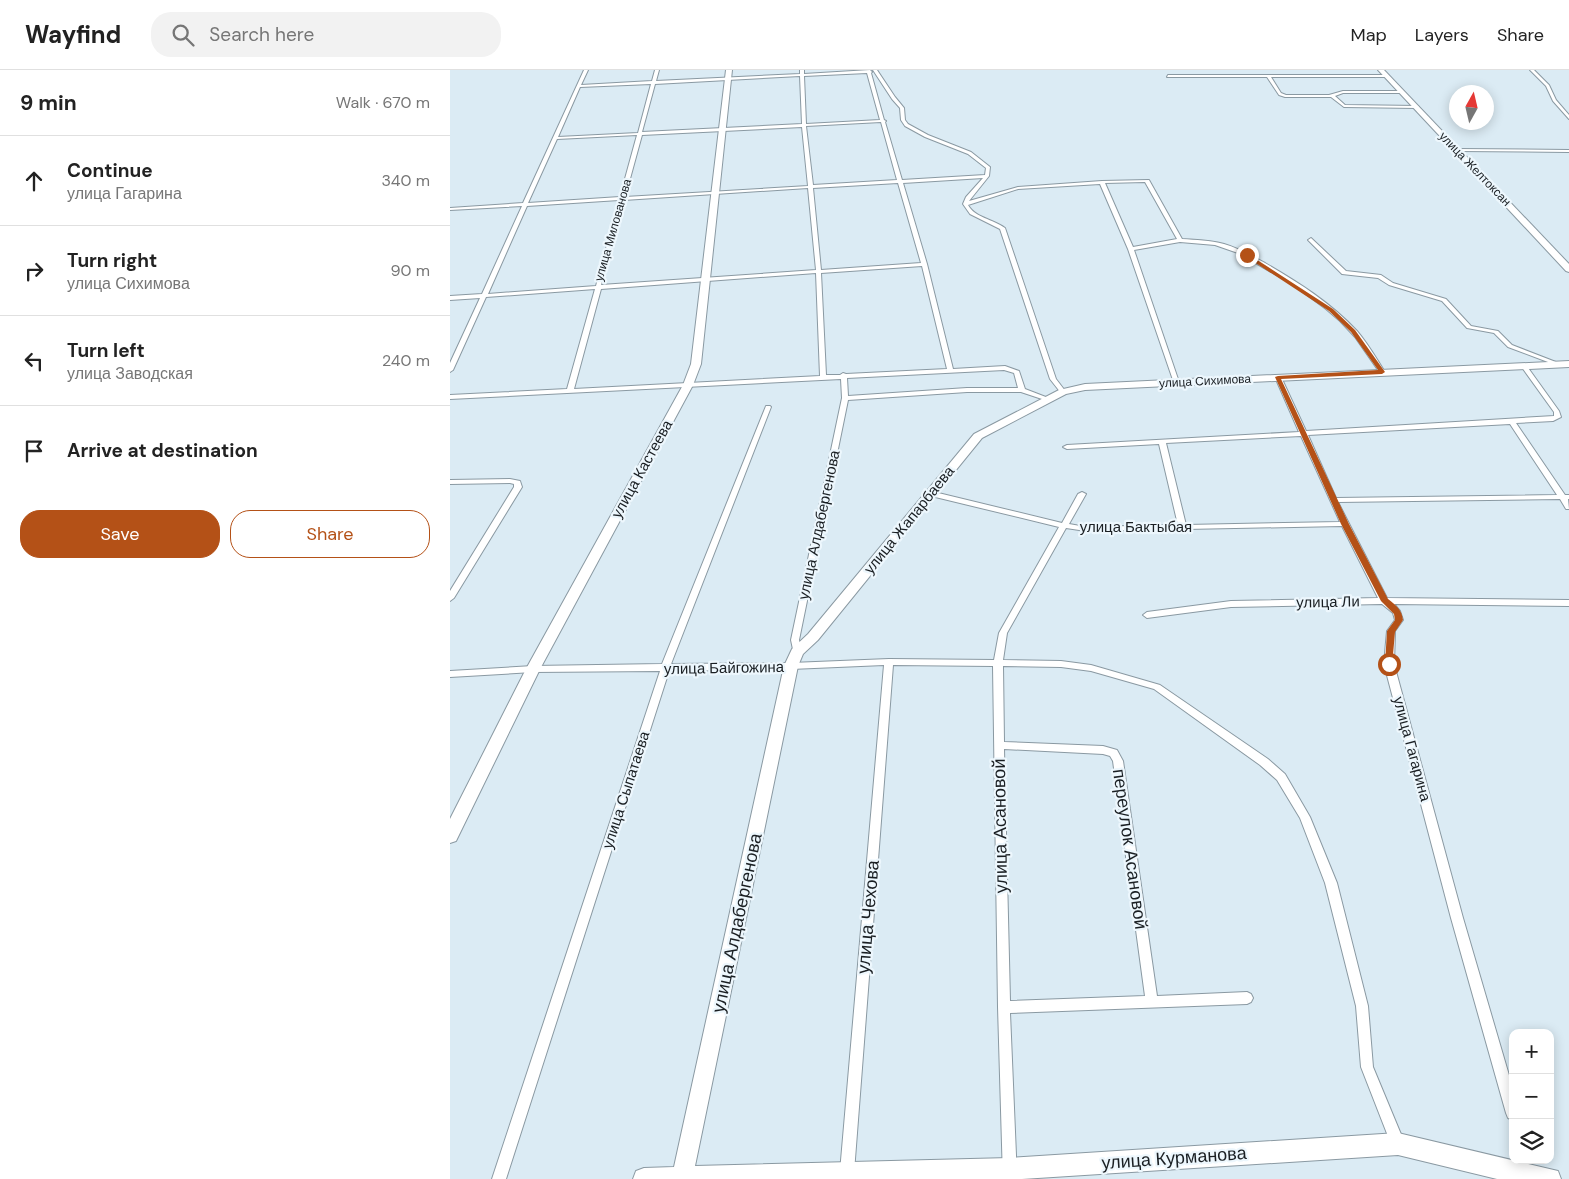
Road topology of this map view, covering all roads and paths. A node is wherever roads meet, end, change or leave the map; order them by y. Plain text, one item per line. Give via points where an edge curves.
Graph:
1 (586, 70) edge
2 (657, 70) edge
3 (875, 70) edge
4 (1237, 70) edge
5 (1309, 70) edge
6 (1532, 70) edge
7 (869, 71) edge
8 (802, 72) edge
9 (1384, 73) edge
10 (728, 74) edge
11 (1168, 76) dead end
12 (1239, 76) junction
13 (1268, 76) junction
14 (1313, 76) junction
15 (654, 82) junction
16 (580, 86) junction
17 (1402, 92) junction
18 (1333, 96) junction
19 (1417, 107) junction
20 (1569, 118) edge
21 (884, 121) junction
22 (804, 125) junction
23 (721, 129) junction
24 (640, 134) junction
25 (557, 138) junction
26 (1458, 150) junction
27 (1569, 151) edge
28 (987, 176) junction
29 (901, 182) junction
30 (1102, 182) junction
31 (811, 187) junction
32 (716, 193) junction
33 (622, 198) junction
34 (965, 204) junction
35 (524, 205) junction
36 (450, 209) edge
37 (1180, 240) junction
38 (1311, 240) dead end
39 (1131, 249) junction
40 (924, 264) junction
41 (1569, 269) edge
42 (818, 271) junction
43 (706, 279) junction
44 (597, 288) junction
45 (484, 296) junction
46 (450, 298) edge
47 (1558, 364) junction
48 (1569, 364) edge
49 (1524, 366) junction
50 (450, 370) edge
51 (950, 370) junction
52 (1382, 372) junction
53 (843, 375) junction
54 (823, 376) junction
55 (1278, 377) junction
56 (1176, 382) junction
57 (688, 385) junction
58 (570, 390) junction
59 (1022, 390) junction
60 (1063, 392) junction
61 (450, 397) edge
62 (844, 398) junction
63 (1048, 399) junction
64 (768, 407) dead end
65 (1512, 422) junction
66 (1303, 435) junction
67 (1162, 442) junction
68 (1067, 447) dead end
69 (450, 482) edge
70 (930, 493) junction
71 (1082, 494) dead end
72 (1566, 497) edge
73 (1333, 500) junction
74 (1569, 507) edge
75 (1345, 524) junction
76 (1062, 526) junction
77 (1183, 528) junction
78 (450, 598) edge
79 (1384, 601) junction
80 (1569, 603) edge
81 (1147, 615) dead end
82 (794, 659) junction
83 (889, 662) junction
84 (998, 663) junction
85 (533, 669) junction
86 (665, 669) junction
87 (450, 674) edge
88 (999, 745) junction
89 (450, 836) edge
90 (1247, 998) dead end
91 (1152, 1000) junction
92 (1004, 1007) junction
93 (1509, 1099) edge
94 (1398, 1144) junction
95 (1520, 1171) edge
96 (847, 1172) junction
97 (1010, 1174) edge
98 (682, 1178) edge
99 (499, 1179) edge
100 (644, 1179) edge
101 (1550, 1179) edge

1 - 16 street
2 - 15 street, улица Милованова
3 - 28 street via 902,108 906,126 975,156 988,168
4 - 12 street
5 - 14 street
6 - 20 street via 1548,86 1554,100
7 - 8 street
7 - 21 street
8 - 10 street
8 - 22 street
9 - 14 street
9 - 17 street, улица Желтоксан
10 - 15 street
10 - 23 street, улица Кастеева
11 - 12 street
12 - 13 street
13 - 14 street
13 - 18 street via 1282,95
15 - 16 street
15 - 24 street, улица Милованова
16 - 25 street
17 - 18 street via 1343,92
17 - 19 street, улица Желтоксан
18 - 19 street via 1344,106
19 - 26 street, улица Желтоксан
21 - 22 street
21 - 29 street
22 - 23 street
22 - 31 street
23 - 24 street
23 - 32 street, улица Кастеева
24 - 25 street
24 - 33 street, улица Милованова
25 - 35 street
26 - 27 street
26 - 41 street, улица Желтоксан
28 - 29 street
28 - 34 street
29 - 31 street
29 - 40 street
30 - 34 street via 1018,188
30 - 37 street via 1147,181
30 - 39 street
31 - 32 street
31 - 42 street
32 - 33 street
32 - 43 street, улица Кастеева
33 - 35 street
33 - 44 street, улица Милованова
34 - 60 street via 974,214 1002,228 1053,379
35 - 36 street
35 - 45 street
37 - 39 street
37 - 52 street via 1224,246 1247,255 1296,286 1331,310 1353,331
38 - 47 street via 1344,273 1378,276 1391,284 1444,300 1469,327 1496,332 1510,346
39 - 56 street
40 - 42 street
40 - 51 street
42 - 43 street
42 - 54 street
43 - 44 street
43 - 57 street, улица Кастеева via 696,364
44 - 45 street
44 - 58 street, улица Милованова
45 - 46 street
45 - 50 street
47 - 48 street, улица Сихимова
47 - 49 street, улица Сихимова
49 - 52 street, улица Сихимова
49 - 65 street via 1558,412 1558,417
51 - 53 street
51 - 59 street via 1005,368 1017,372
52 - 55 street, улица Сихимова
53 - 54 street
53 - 62 street, улица Алдабергенова
54 - 57 street
55 - 56 street, улица Сихимова
55 - 66 street, улица Гагарина
56 - 60 street, улица Сихимова via 1084,387
57 - 58 street
57 - 85 street, улица Кастеева
58 - 61 street
59 - 62 street
59 - 63 street
60 - 63 street, улица Сихимова
62 - 82 street, улица Алдабергенова via 795,640
63 - 70 street, улица Жапарбаева via 978,436
64 - 86 street, улица Сыпатаева
65 - 66 street
65 - 72 street
66 - 67 street
66 - 73 street, улица Гагарина
67 - 68 street
67 - 77 street
69 - 78 street via 510,481 517,483 518,487
70 - 76 street, улица Бактыбая
70 - 82 street, улица Жапарбаева
71 - 76 street, улица Асановой
72 - 73 street
72 - 74 street
73 - 75 street, улица Гагарина
75 - 77 street, улица Бактыбая
75 - 79 street, улица Гагарина
76 - 77 street, улица Бактыбая
76 - 84 street, улица Асановой via 1003,633
79 - 80 street, улица Ли
79 - 81 street, улица Ли via 1231,604
79 - 93 street, улица Гагарина via 1395,608 1399,620 1391,631 1389,664
82 - 83 street, улица Байгожина
82 - 86 street, улица Байгожина
82 - 98 street, улица Алдабергенова
83 - 84 street, улица Байгожина
83 - 96 street, улица Чехова
84 - 88 street, улица Асановой
84 - 94 street, улица Байгожина via 1091,668 1156,687 1281,777 1305,817 1331,883 1362,1006 1367,1067
85 - 86 street, улица Байгожина
85 - 87 street, улица Байгожина
85 - 89 street, улица Кастеева
86 - 99 street, улица Сыпатаева
88 - 91 street, переулок Асановой via 1103,750 1113,753 1118,761
88 - 92 street, улица Асановой
90 - 91 street
91 - 92 street
92 - 97 street, улица Асановой
94 - 95 street, улица Курманова
94 - 97 street, улица Курманова
95 - 101 street, улица Курманова
96 - 97 street, улица Курманова
96 - 98 street, улица Курманова
98 - 100 street, улица Курманова

